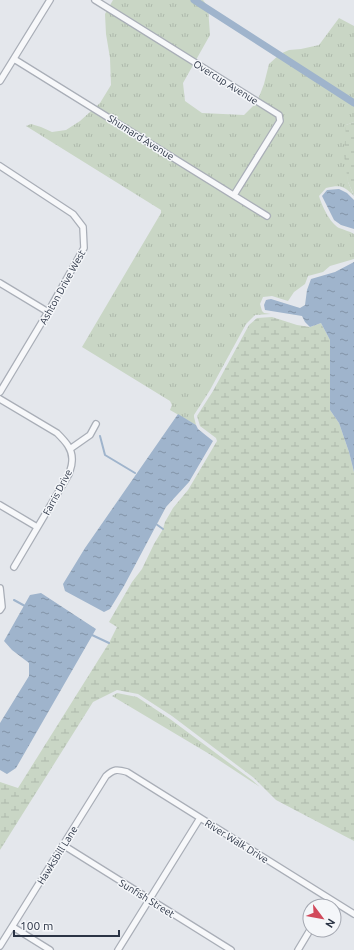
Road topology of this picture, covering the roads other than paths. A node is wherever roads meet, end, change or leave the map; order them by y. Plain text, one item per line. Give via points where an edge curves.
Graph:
1 (50, 0) edge
2 (95, 0) edge
3 (14, 59) junction
4 (0, 81) edge
5 (0, 166) edge
6 (234, 195) junction
7 (267, 216) dead end
8 (0, 283) edge
9 (48, 312) junction
10 (0, 392) edge
11 (0, 399) edge
12 (96, 424) dead end
13 (70, 448) junction
14 (0, 505) edge
15 (37, 527) junction
16 (14, 567) dead end
17 (0, 588) edge
18 (0, 610) edge
19 (119, 770) joint
20 (200, 818) junction
21 (63, 845) junction
22 (327, 898) edge
23 (150, 899) junction
24 (342, 907) edge
25 (354, 914) edge
26 (13, 927) junction
27 (305, 938) edge
28 (0, 946) edge
29 (50, 950) edge
30 (118, 950) edge
31 (231, 950) edge
32 (298, 950) edge

1 - 3 street
2 - 6 street, Overcup Avenue via 279,115 280,121
3 - 4 street
3 - 6 street, Shumard Avenue
5 - 9 street, Ashton Drive West via 73,214 83,227 84,248
6 - 7 street, Shumard Avenue
8 - 9 street
9 - 10 street, Ashton Drive West
11 - 13 street via 57,433
12 - 13 street via 90,435
13 - 15 street, Farris Drive via 72,461 69,474
14 - 15 street
15 - 16 street, Farris Drive
17 - 18 street
19 - 20 street, River Walk Drive via 127,772
19 - 21 street, Hawksbill Lane via 112,771 106,776
20 - 22 street, River Walk Drive
20 - 23 street
21 - 23 street, Sunfish Street
21 - 26 street, Hawksbill Lane
23 - 30 street
23 - 31 street, Sunfish Street
24 - 25 street, River Walk Drive
26 - 28 street, Hawksbill Lane
26 - 29 street
27 - 32 street

